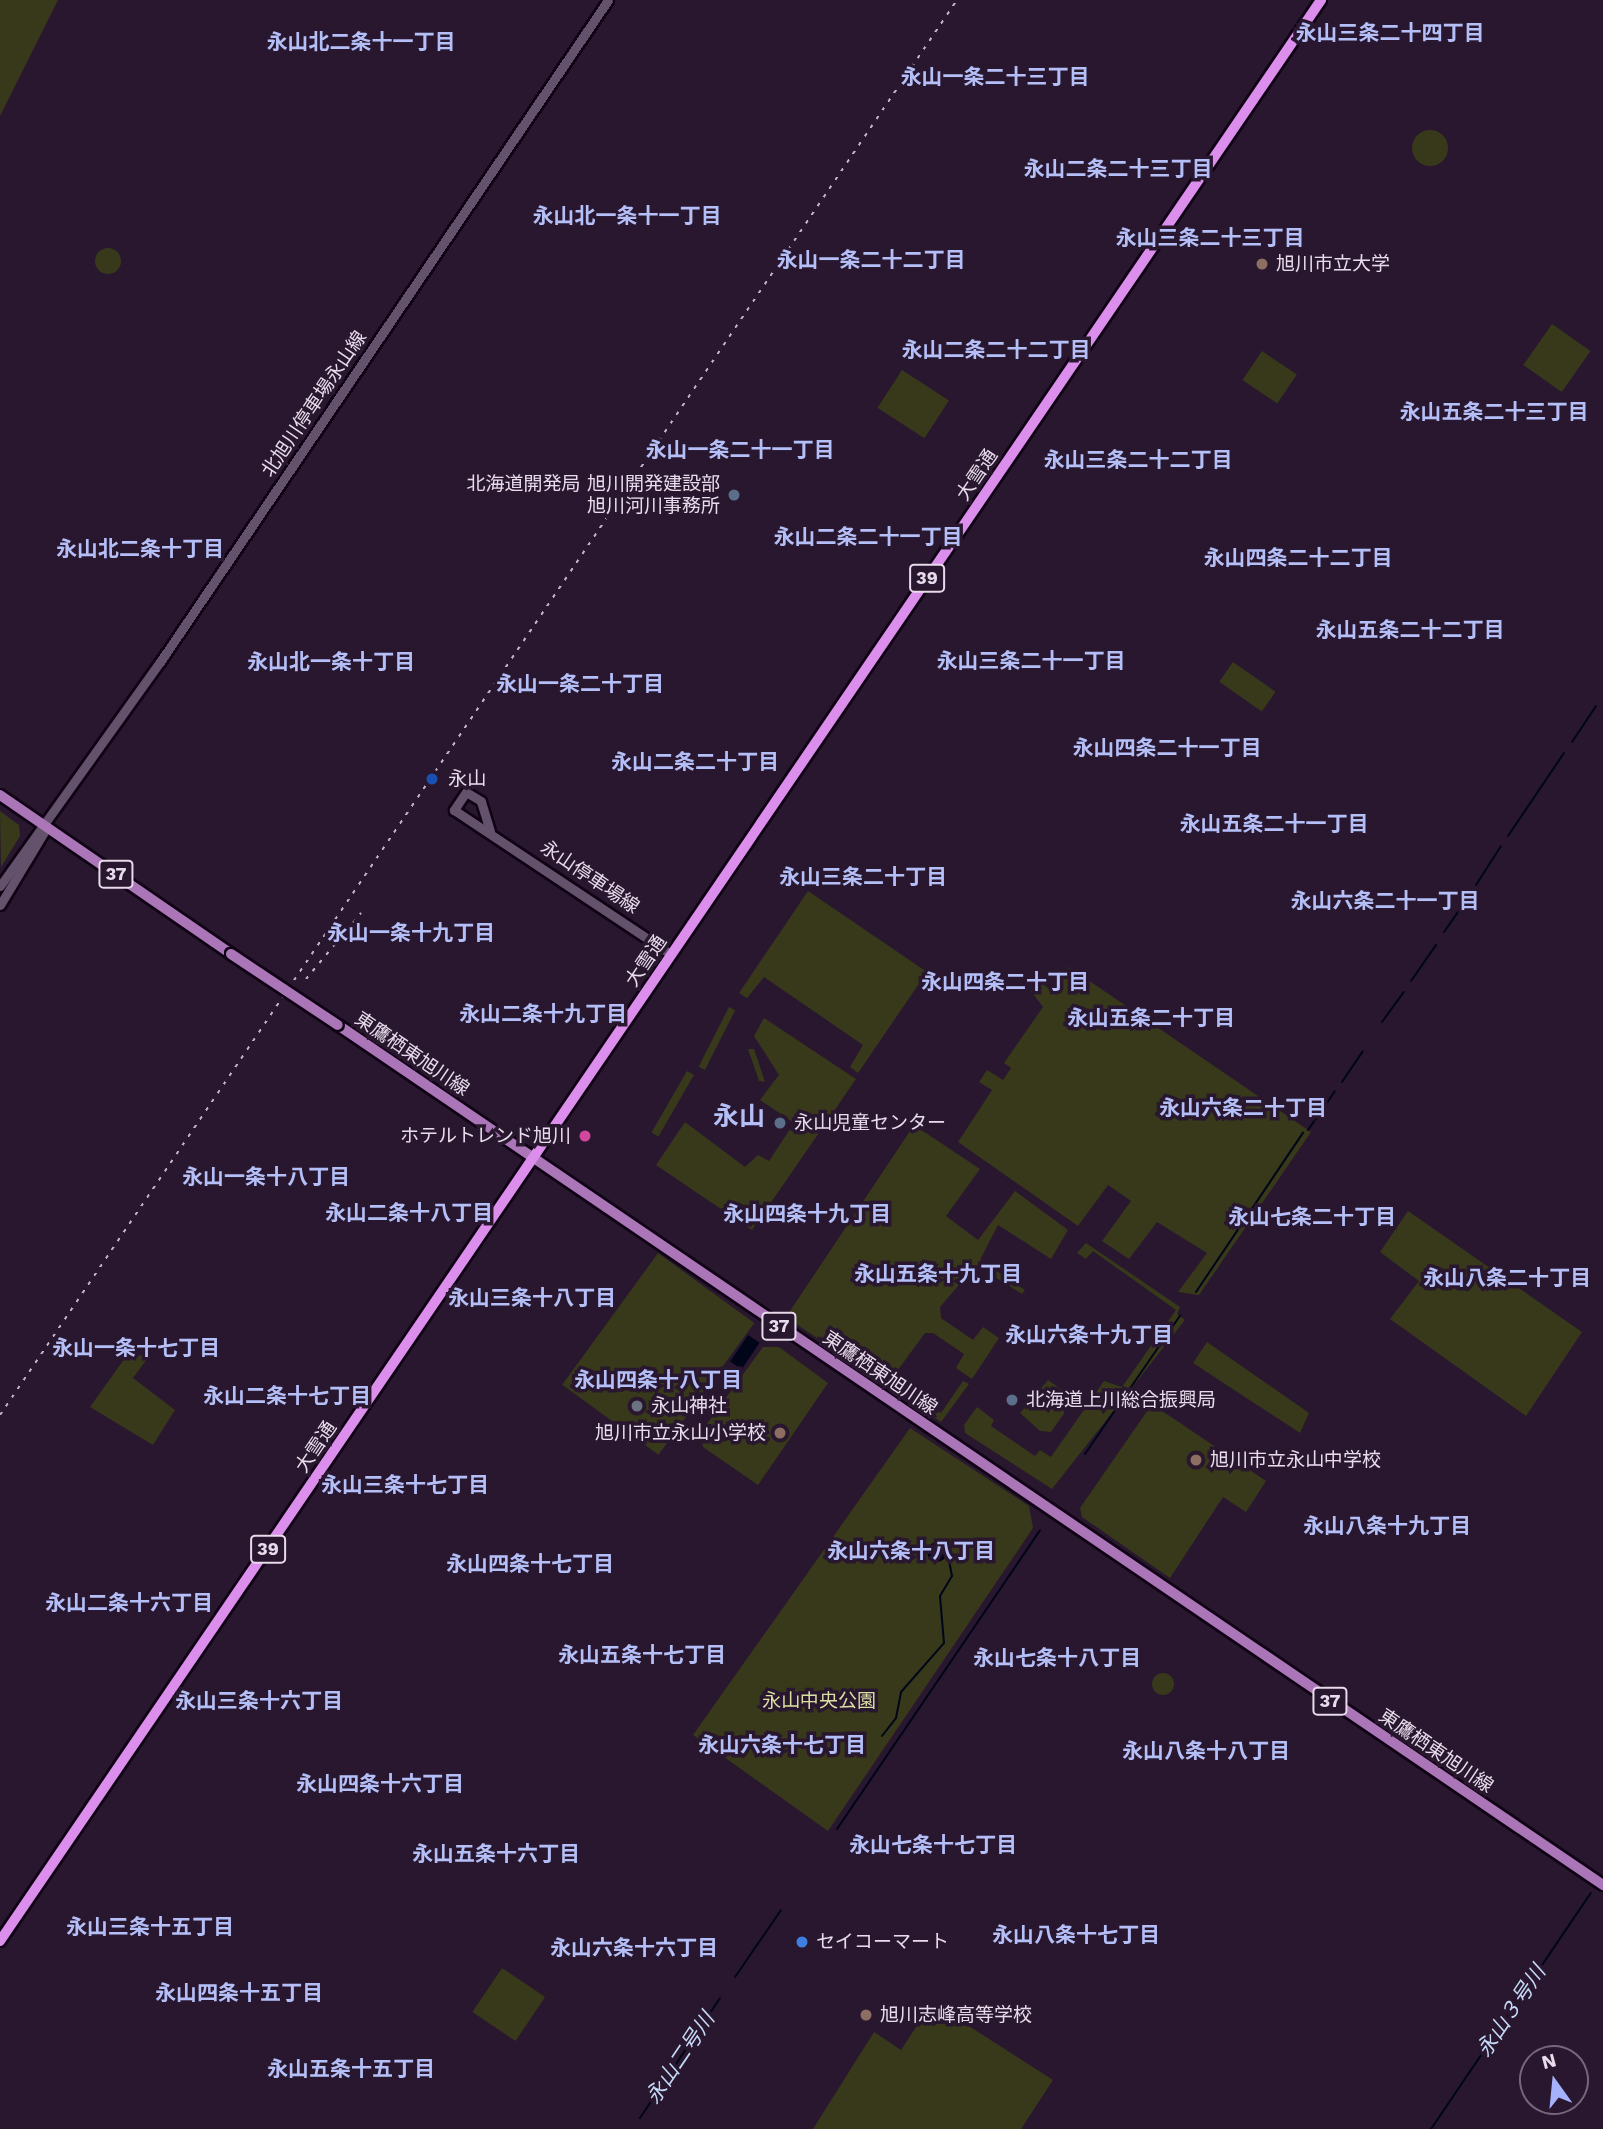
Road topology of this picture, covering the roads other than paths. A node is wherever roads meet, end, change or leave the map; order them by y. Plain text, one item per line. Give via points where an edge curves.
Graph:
1 (608, 0) edge
2 (1321, 0) edge
3 (0, 795) edge
4 (46, 826) junction
5 (490, 831) junction
6 (0, 886) edge
7 (0, 905) edge
8 (671, 954) junction
9 (534, 1157) junction
10 (1603, 1885) edge
11 (0, 1941) edge

1 - 4 main road, 北旭川停車場永山線
2 - 8 highway, 大雪通 / 39
3 - 4 main road, 東鷹栖東旭川線 / 37
4 - 6 main road, 北旭川停車場永山線
4 - 7 main road, 北旭川停車場永山線
4 - 9 main road, 東鷹栖東旭川線 / 37, bridge
5 - 5 main road, 永山停車場線 via 454,810 466,792 481,801
5 - 8 main road, 永山停車場線
8 - 9 highway, 大雪通 / 39
9 - 10 main road, 東鷹栖東旭川線 / 37
9 - 11 highway, 大雪通 / 39

